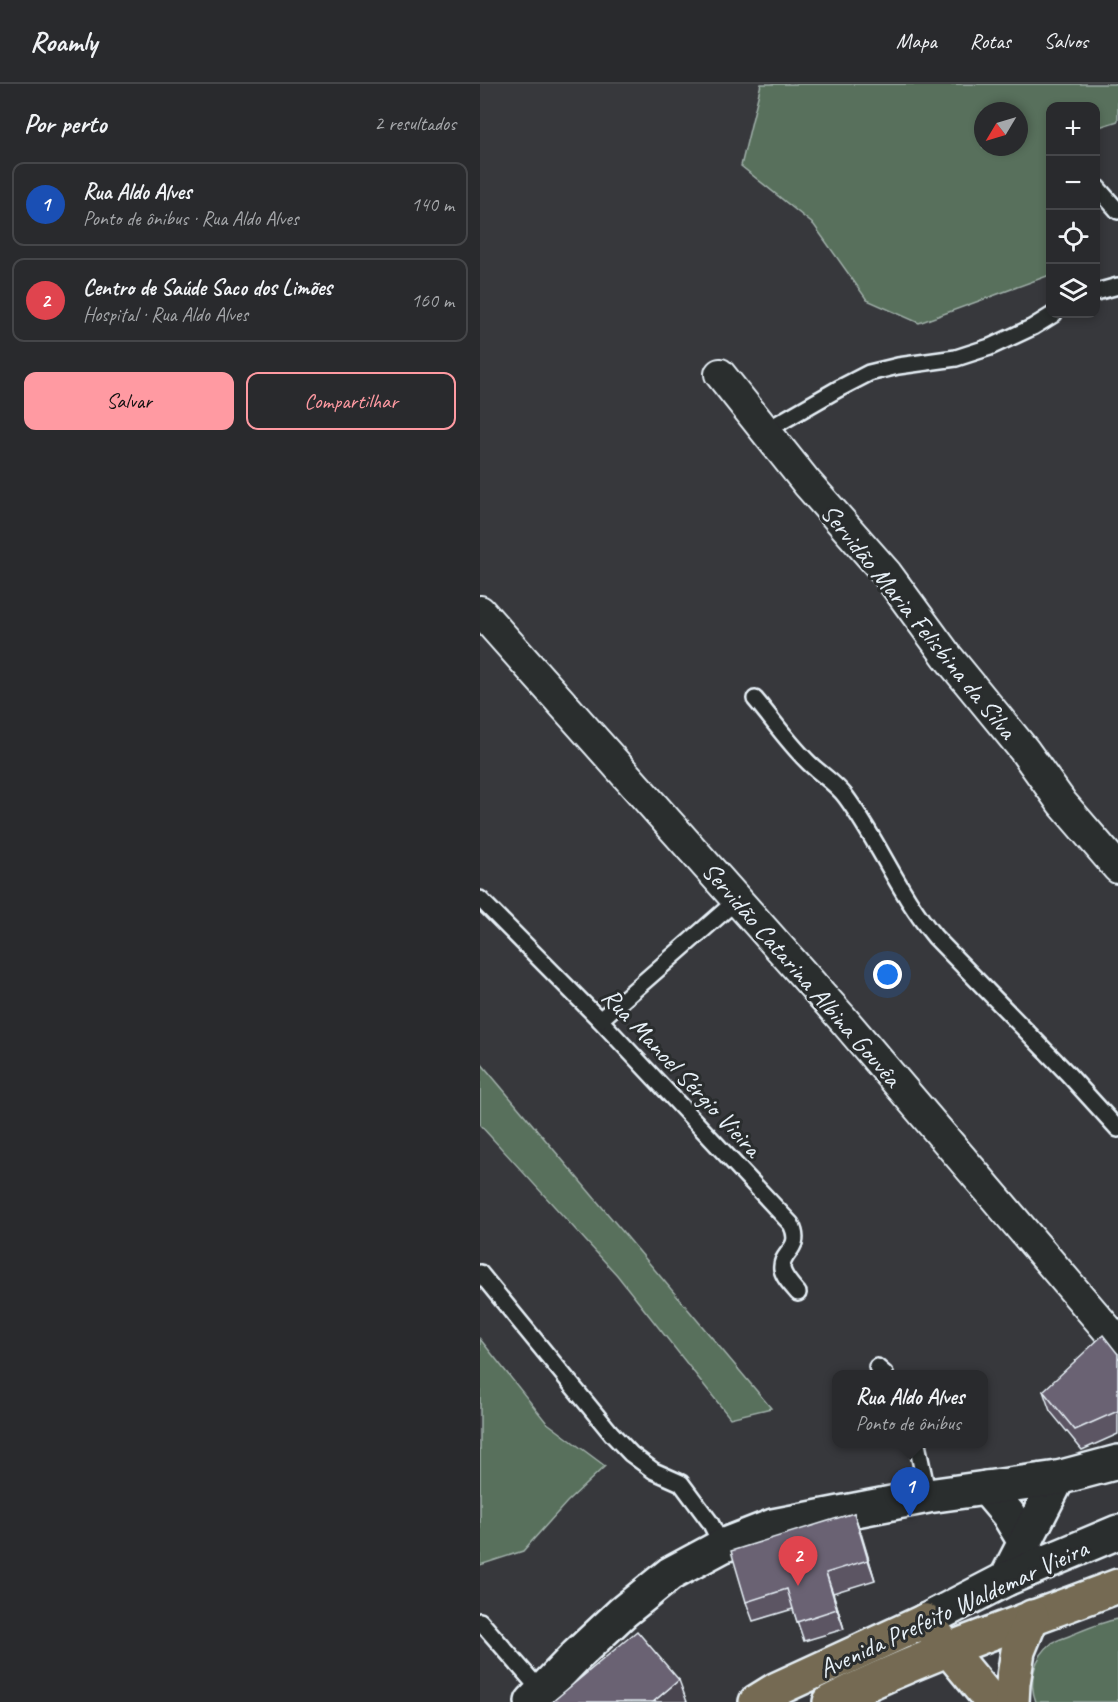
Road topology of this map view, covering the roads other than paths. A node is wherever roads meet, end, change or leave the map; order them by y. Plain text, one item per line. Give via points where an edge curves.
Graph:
1 (1100, 191) edge
2 (1118, 211) edge
3 (1118, 286) edge
4 (1100, 291) edge
5 (1048, 318) edge
6 (720, 374) dead end
7 (765, 431) junction
8 (480, 610) edge
9 (755, 699) dead end
10 (1118, 868) edge
11 (480, 899) edge
12 (737, 900) junction
13 (600, 1020) junction
14 (1118, 1129) edge
15 (480, 1273) edge
16 (798, 1293) dead end
17 (1118, 1342) edge
18 (918, 1448) edge
19 (1118, 1462) edge
20 (1058, 1478) junction
21 (986, 1488) junction
22 (928, 1496) junction
23 (1118, 1532) edge
24 (1025, 1542) junction
25 (722, 1546) junction
26 (1006, 1579) junction
27 (1118, 1586) edge
28 (1032, 1617) junction
29 (480, 1621) edge
30 (925, 1621) junction
31 (948, 1649) junction
32 (537, 1697) edge
33 (756, 1702) edge
34 (830, 1702) edge
35 (992, 1702) edge
36 (1012, 1702) edge

1 - 2 lane
3 - 4 lane
5 - 7 lane via 956,358 869,373
6 - 7 street, Servidão Maria Felisbina da Silva
7 - 10 street, Servidão Maria Felisbina da Silva via 887,574 1062,803
8 - 12 street, Servidão Catarina Albina Gouvêa
9 - 14 lane via 805,759 845,795 905,896 935,937
11 - 13 lane, Rua Manoel Sérgio Vieira
12 - 13 lane
12 - 17 street, Servidão Catarina Albina Gouvêa
13 - 16 lane, Rua Manoel Sérgio Vieira via 791,1224 796,1237 782,1264
15 - 25 lane via 610,1434 654,1471 681,1483 710,1522
18 - 22 lane
19 - 20 street
20 - 21 street
20 - 24 street
21 - 22 street
21 - 24 street
22 - 25 street via 773,1526
23 - 26 street, Avenida Prefeito Waldemar Vieira
24 - 26 street
25 - 32 street via 670,1574 632,1604
26 - 30 street, Avenida Prefeito Waldemar Vieira
27 - 28 main road, Avenida Prefeito Waldemar Vieira
28 - 31 main road, Avenida Prefeito Waldemar Vieira
28 - 36 main road via 1018,1651
29 - 32 lane
30 - 31 main road
30 - 33 main road, Avenida Prefeito Waldemar Vieira
31 - 34 main road, Avenida Prefeito Waldemar Vieira
31 - 35 main road

